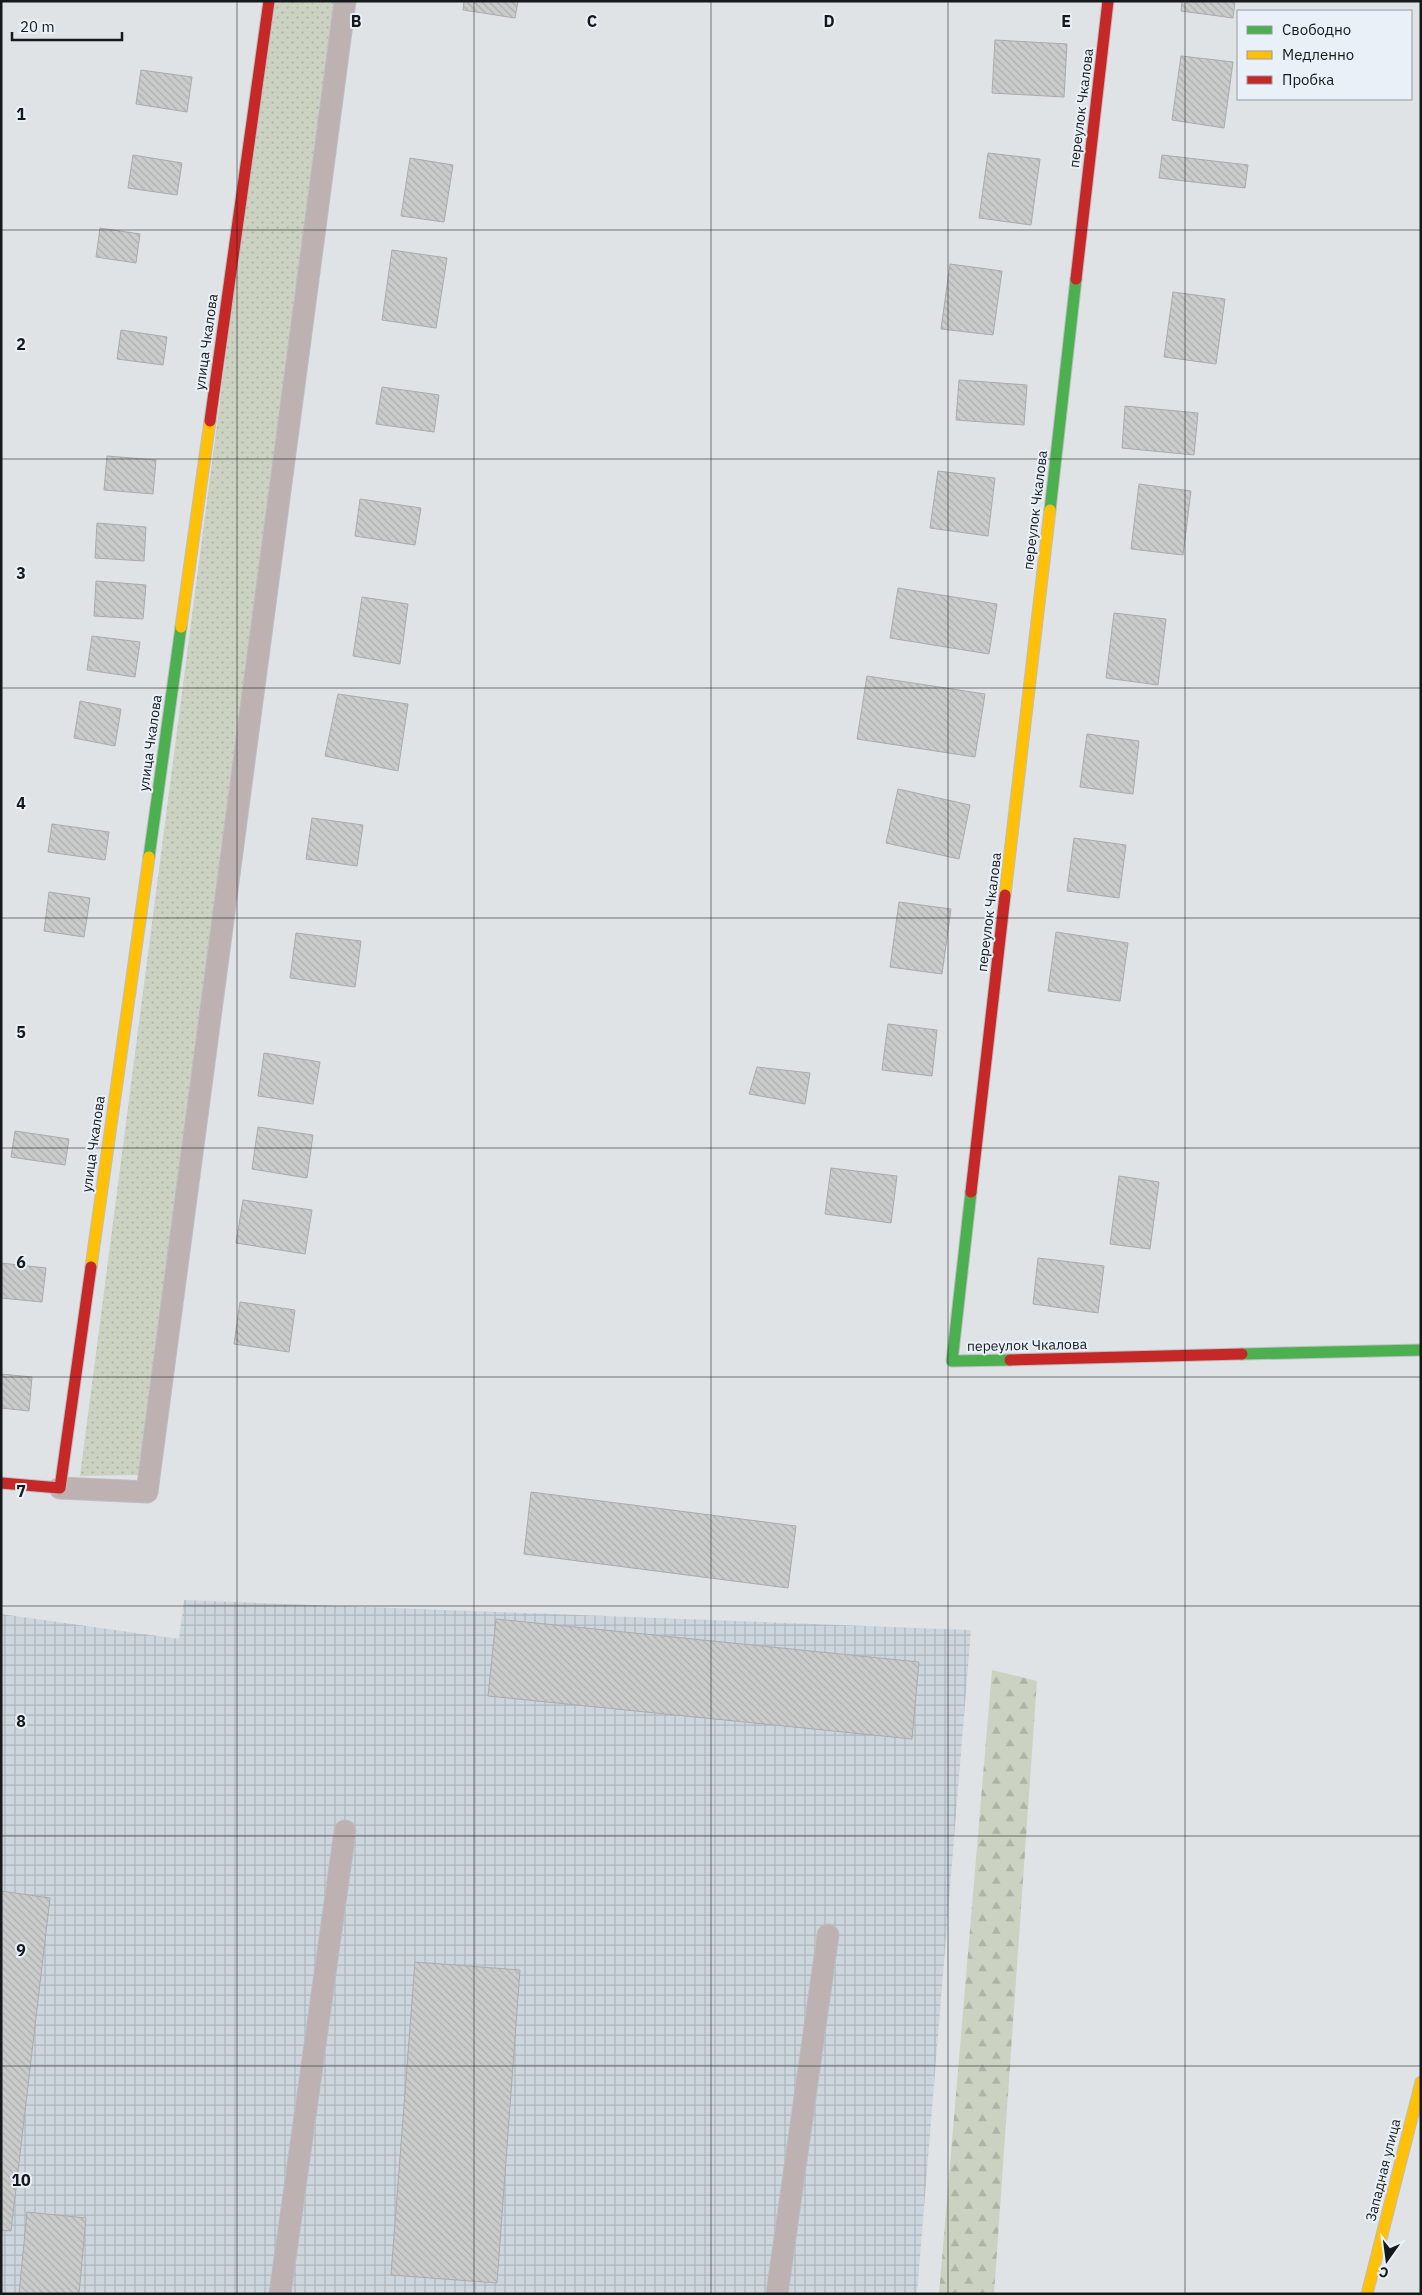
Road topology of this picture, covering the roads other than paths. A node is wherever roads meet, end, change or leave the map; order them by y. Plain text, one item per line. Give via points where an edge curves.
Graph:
1 (269, 1) edge
2 (345, 1) edge
3 (1108, 1) edge
4 (1421, 1350) edge
5 (1, 1483) edge
6 (60, 1488) junction
7 (345, 1831) dead end
8 (828, 1935) dead end
9 (1421, 2082) edge
10 (280, 2294) edge
11 (777, 2294) edge
12 (1366, 2294) edge

1 - 6 street, улица Чкалова
2 - 6 lane via 147,1492
3 - 4 street, переулок Чкалова via 952,1361
5 - 6 street
7 - 10 lane
8 - 11 lane
9 - 12 street, Западная улица

